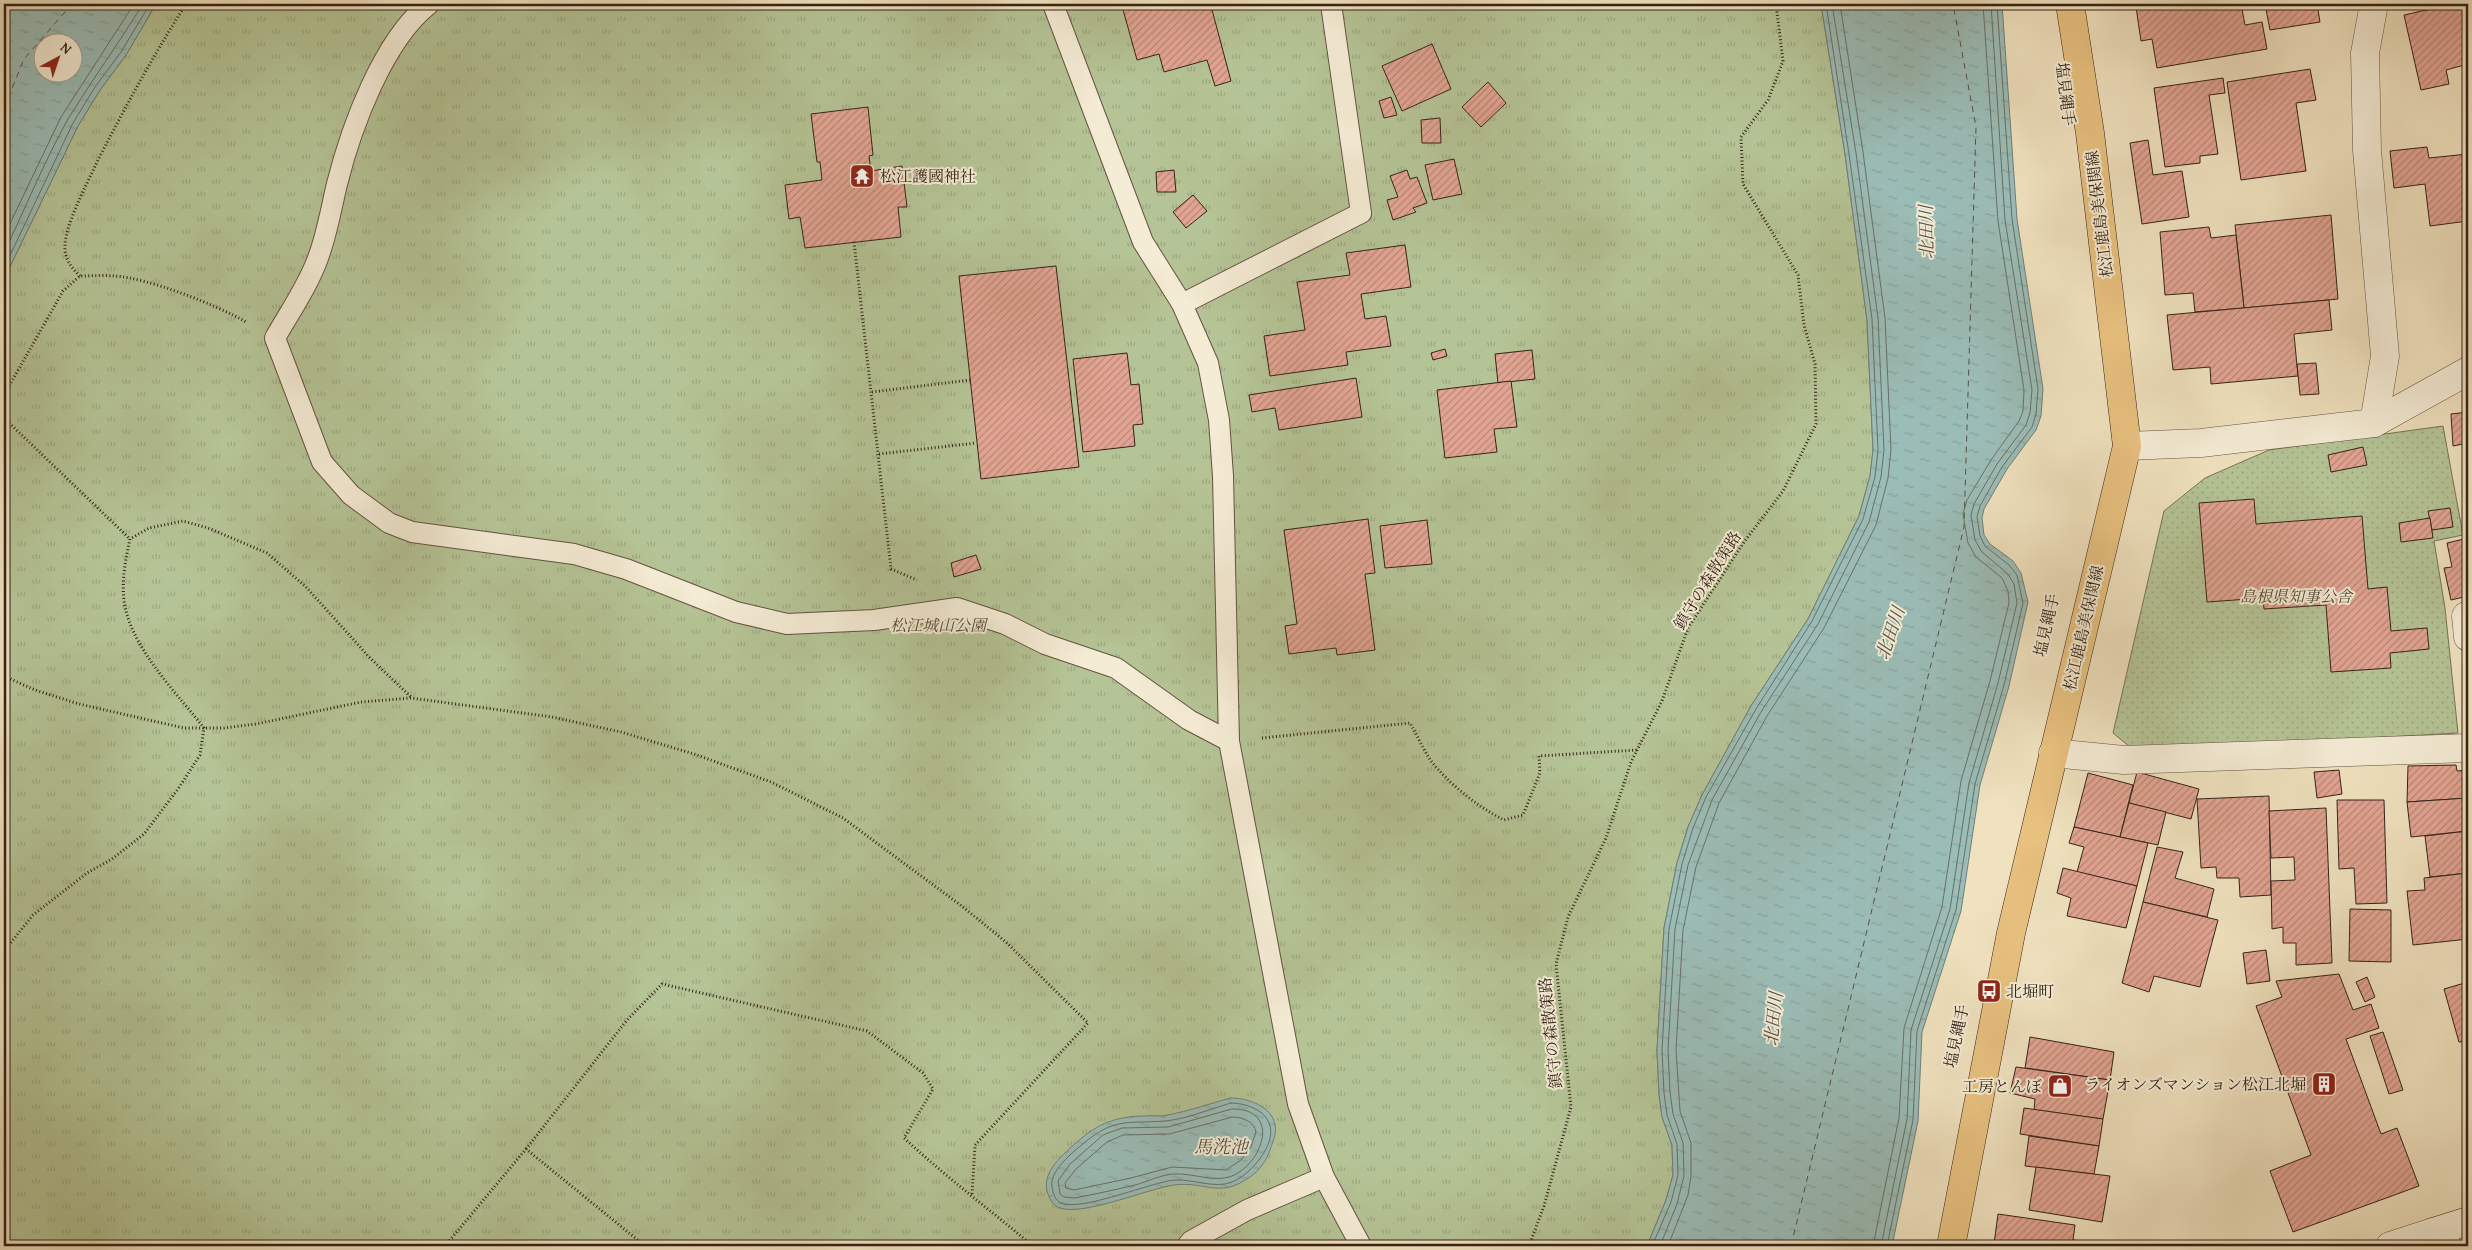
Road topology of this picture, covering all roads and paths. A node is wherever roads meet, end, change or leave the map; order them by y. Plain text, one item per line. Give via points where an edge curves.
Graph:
1 (186, 4) edge
2 (429, 4) edge
3 (1053, 4) edge
4 (1331, 4) edge
5 (1776, 4) edge
6 (2070, 4) edge
7 (2374, 4) edge
8 (854, 242) dead end
9 (80, 276) junction
10 (1182, 304) junction
11 (275, 338) junction
12 (2468, 371) edge
13 (970, 380) dead end
14 (872, 392) junction
15 (4, 395) edge
16 (4, 418) edge
17 (2374, 423) junction
18 (976, 443) dead end
19 (2127, 446) junction
20 (879, 454) junction
21 (130, 539) junction
22 (957, 608) junction
23 (2468, 615) edge
24 (2468, 637) edge
25 (4, 676) edge
26 (411, 698) junction
27 (204, 728) junction
28 (1229, 741) junction
29 (2468, 748) edge
30 (1638, 750) junction
31 (2053, 753) junction
32 (4, 951) edge
33 (526, 1148) junction
34 (1324, 1177) junction
35 (972, 1194) junction
36 (2468, 1221) edge
37 (2440, 1239) edge
38 (445, 1246) edge
39 (645, 1246) edge
40 (1033, 1246) edge
41 (1187, 1246) edge
42 (1361, 1246) edge
43 (1529, 1246) edge
44 (1951, 1246) edge
45 (2390, 1246) edge

1 - 9 path via 126,104 78,200 65,246 69,266
2 - 11 lane via 416,14 389,53 356,120 318,259
3 - 10 lane via 1143,242
4 - 10 lane via 1361,213
5 - 30 path, 鎮守の森散策路 via 1783,61 1768,100 1740,137 1743,184 1798,275 1804,325 1815,364 1816,424 1783,490 1744,542 1688,628 1662,701
6 - 19 main road, 松江鹿島美保関線 via 2090,134
7 - 17 street via 2365,53 2367,150 2385,356
8 - 14 path
9 - 11 path via 117,276 159,286 225,310
9 - 15 path via 63,291
10 - 28 lane via 1208,364 1219,420
11 - 22 lane via 322,462 351,495 389,523 412,532 574,554 626,568 736,612 787,624 874,620
12 - 17 street
13 - 14 path
14 - 20 path
16 - 21 path
17 - 19 street via 2201,443
18 - 20 path
19 - 31 main road, 松江鹿島美保関線
20 - 22 path via 891,569 938,593
21 - 26 path via 149,528 183,521 267,553 306,587
21 - 27 path via 124,571 126,610 131,625 147,655
22 - 28 lane via 1005,624 1045,644 1116,668 1189,720
23 - 24 street
25 - 27 path via 79,704 184,728
26 - 27 path via 344,705 256,724
26 - 35 path via 552,717 621,732 771,782 843,818 1006,942 1088,1024 975,1146
27 - 32 path via 200,755 144,834 34,915
28 - 30 path via 1410,723 1432,761 1447,777 1478,804 1504,820 1523,815 1540,773 1539,756
28 - 34 lane via 1298,1104
29 - 31 street via 2124,760
30 - 43 path, 鎮守の森散策路 via 1606,838 1568,916 1556,964 1571,1107 1544,1206
31 - 44 main road, 松江鹿島美保関線 via 2011,933
33 - 35 path via 627,1020 662,984 867,1031 923,1073 933,1089 904,1138 938,1170
33 - 38 path
33 - 39 path
34 - 41 lane via 1247,1210
34 - 42 lane
35 - 40 path
36 - 37 street
37 - 45 street

